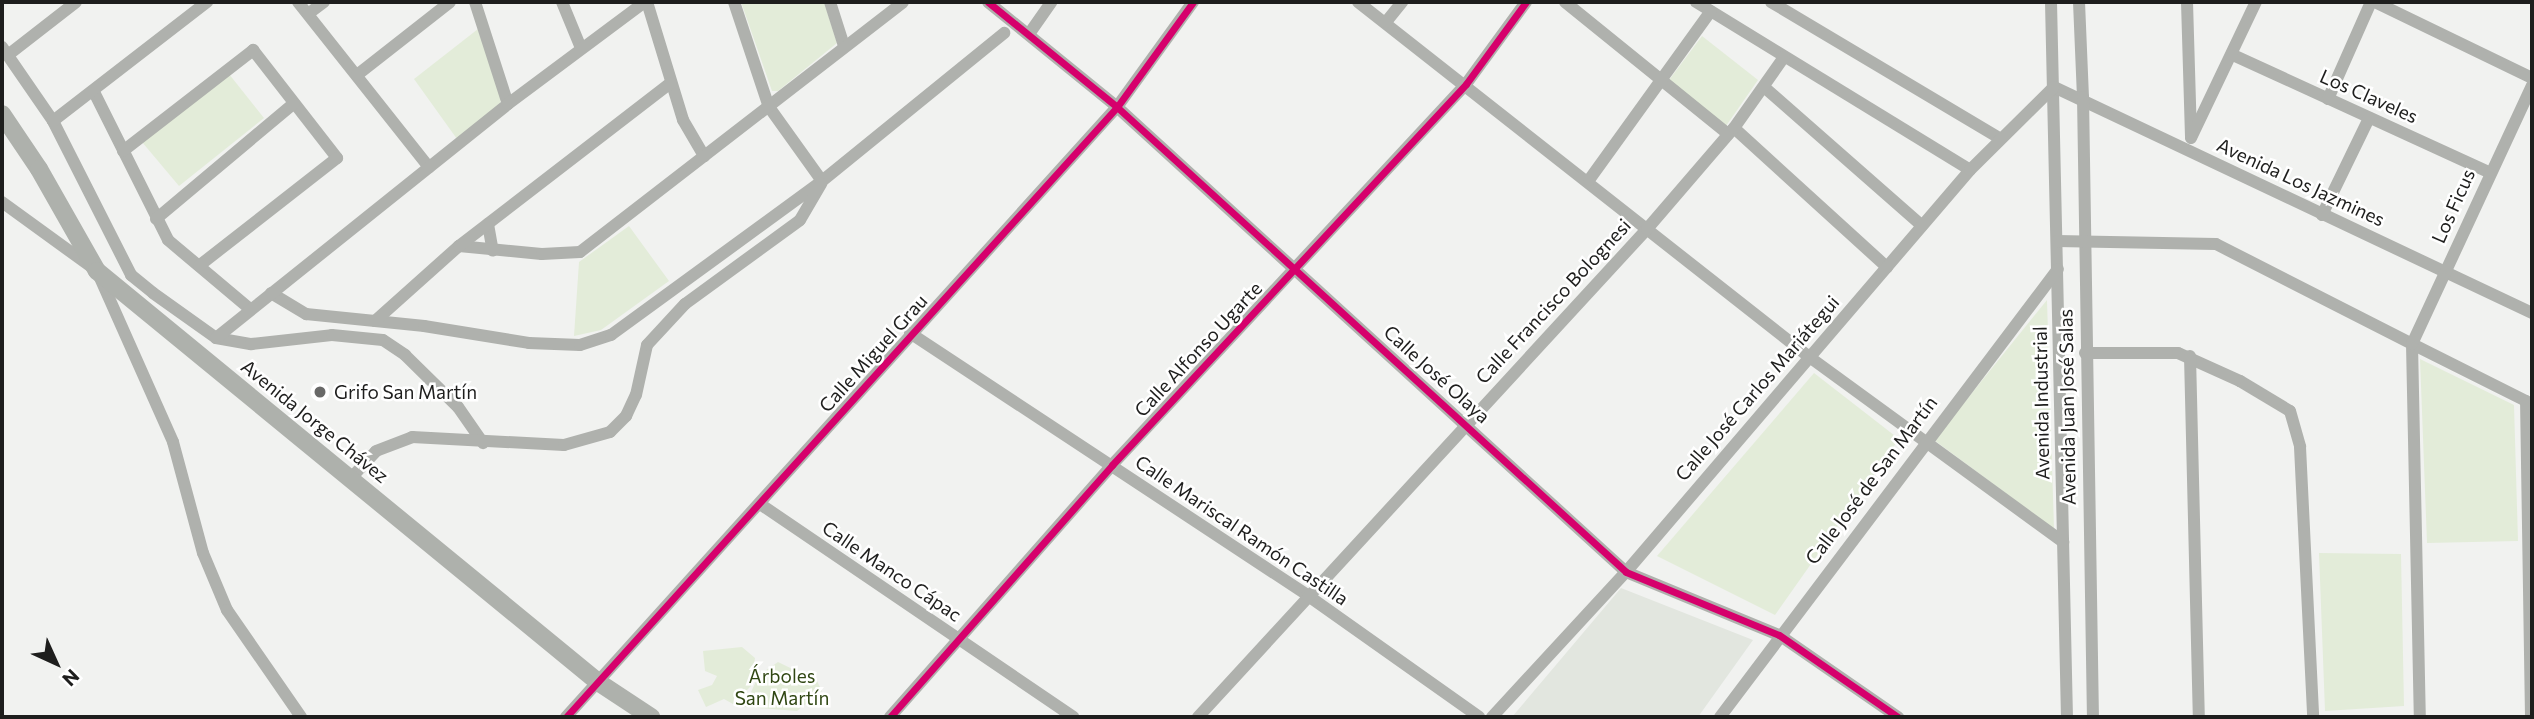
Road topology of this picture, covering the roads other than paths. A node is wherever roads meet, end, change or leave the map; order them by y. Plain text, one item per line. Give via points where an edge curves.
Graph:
1 (76, 2) edge
2 (207, 2) edge
3 (298, 2) edge
4 (324, 2) edge
5 (450, 2) edge
6 (475, 2) edge
7 (562, 2) edge
8 (646, 2) edge
9 (734, 2) edge
10 (830, 2) edge
11 (903, 2) edge
12 (988, 2) edge
13 (1051, 2) edge
14 (1193, 2) edge
15 (1358, 2) edge
16 (1402, 2) edge
17 (1526, 2) edge
18 (1565, 2) edge
19 (1696, 2) edge
20 (1771, 2) edge
21 (2051, 2) edge
22 (2079, 2) edge
23 (2187, 2) edge
24 (2256, 2) edge
25 (2373, 2) edge
26 (1711, 11) junction
27 (308, 14) junction
28 (1386, 22) junction
29 (1004, 33) dead end
30 (1029, 34) junction
31 (844, 46) junction
32 (581, 48) junction
33 (5, 51) edge
34 (2233, 55) junction
35 (1784, 58) junction
36 (357, 75) junction
37 (2532, 78) edge
38 (1664, 80) junction
39 (671, 83) junction
40 (1466, 84) junction
41 (2532, 85) edge
42 (1763, 87) junction
43 (2054, 88) junction
44 (94, 92) junction
45 (2083, 98) junction
46 (2328, 99) junction
47 (294, 103) junction
48 (508, 104) junction
49 (769, 107) junction
50 (1117, 107) junction
51 (2, 114) edge
52 (2370, 118) junction
53 (53, 121) junction
54 (1731, 131) junction
55 (1999, 138) junction
56 (2191, 144) junction
57 (123, 150) junction
58 (704, 156) junction
59 (429, 167) junction
60 (1970, 170) junction
61 (2489, 172) junction
62 (1589, 180) junction
63 (822, 181) junction
64 (2, 202) edge
65 (2322, 215) junction
66 (156, 219) junction
67 (488, 224) junction
68 (1922, 226) junction
69 (1647, 229) junction
70 (2057, 241) junction
71 (2083, 244) junction
72 (459, 246) junction
73 (493, 251) junction
74 (199, 266) junction
75 (1887, 267) junction
76 (1295, 268) junction
77 (2058, 269) junction
78 (2445, 270) junction
79 (97, 271) junction
80 (271, 293) junction
81 (250, 309) junction
82 (2532, 312) edge
83 (374, 321) junction
84 (910, 333) junction
85 (216, 338) junction
86 (2412, 344) junction
87 (2085, 353) junction
88 (1808, 356) junction
89 (2190, 356) junction
90 (1466, 422) junction
91 (1923, 442) junction
92 (483, 443) junction
93 (1112, 465) junction
94 (352, 477) junction
95 (760, 504) junction
96 (2063, 542) junction
97 (1626, 572) junction
98 (1307, 596) junction
99 (1779, 635) junction
100 (956, 638) junction
101 (598, 682) junction
102 (301, 717) edge
103 (566, 717) edge
104 (651, 717) edge
105 (890, 717) edge
106 (1073, 717) edge
107 (1198, 717) edge
108 (1479, 717) edge
109 (1492, 717) edge
110 (1720, 717) edge
111 (1898, 717) edge
112 (2067, 717) edge
113 (2093, 717) edge
114 (2199, 717) edge
115 (2313, 717) edge
116 (2420, 717) edge
117 (2531, 717) edge

1 - 33 street
2 - 44 street
3 - 27 street
4 - 27 street
5 - 36 street
6 - 48 street
7 - 32 street
8 - 32 street
8 - 39 street
9 - 49 street
10 - 31 street
11 - 31 street
12 - 30 street, Calle José Olaya
13 - 30 street
14 - 50 street, Calle Miguel Grau
15 - 28 street
16 - 28 street
17 - 40 street, Calle Alfonso Ugarte
18 - 38 street
19 - 26 street
20 - 55 street
21 - 43 street
22 - 45 street, Avenida Juan José Salas
23 - 56 street
24 - 34 street
25 - 37 street
25 - 46 street
26 - 35 street
26 - 38 street
27 - 36 street
28 - 40 street
29 - 63 street
30 - 50 street, Calle José Olaya
31 - 49 street
32 - 48 street
33 - 53 street
34 - 46 street, Los Claveles
34 - 56 street
35 - 42 street, Calle Francisco Bolognesi
35 - 60 street
36 - 59 street
38 - 54 street
38 - 62 street
39 - 58 street via 683,120
39 - 67 street
40 - 62 street
40 - 76 street, Calle Alfonso Ugarte
41 - 61 street, Los Ficus
42 - 54 street, Calle Francisco Bolognesi
42 - 68 street
43 - 45 street, Avenida Los Jazmines
43 - 55 street, Calle José Carlos Mariátegui
43 - 70 street, Avenida Industrial
44 - 53 street
44 - 57 street
45 - 56 street, Avenida Los Jazmines
45 - 71 street, Avenida Juan José Salas
46 - 52 street, Los Claveles
47 - 57 street via 253,50
47 - 66 street
47 - 74 street via 337,158
48 - 59 street
49 - 58 street
49 - 63 street
50 - 76 street, Calle José Olaya
50 - 84 street, Calle Miguel Grau
51 - 79 main road, Avenida Jorge Chávez via 40,169
52 - 61 street, Los Claveles
52 - 65 street
53 - 85 street via 131,275
54 - 69 street, Calle Francisco Bolognesi
54 - 75 street
55 - 60 street, Calle José Carlos Mariátegui
56 - 65 street, Avenida Los Jazmines
57 - 66 street
58 - 73 street via 580,252
59 - 80 street
60 - 68 street, Calle José Carlos Mariátegui
61 - 78 street, Los Ficus
62 - 69 street
63 - 83 street via 611,335 580,345 529,343
63 - 92 street via 800,220 685,304 647,345 636,395 626,416 610,432 564,445
64 - 79 street
65 - 78 street, Avenida Los Jazmines
66 - 74 street via 168,240
67 - 72 street
67 - 73 street
68 - 75 street, Calle José Carlos Mariátegui
69 - 88 street
69 - 90 street, Calle Francisco Bolognesi
70 - 71 street
70 - 77 street, Avenida Industrial
71 - 86 street via 2216,244
71 - 87 street, Avenida Juan José Salas
72 - 73 street
72 - 83 street
74 - 81 street
75 - 88 street, Calle José Carlos Mariátegui
76 - 90 street, Calle José Olaya
76 - 93 street, Calle Alfonso Ugarte
77 - 91 street, Calle José de San Martín
77 - 96 street, Avenida Industrial
78 - 82 street, Avenida Los Jazmines
78 - 86 street, Los Ficus
79 - 94 main road, Avenida Jorge Chávez
79 - 102 street via 173,442 204,553 227,610
80 - 81 street
80 - 83 street via 306,314
81 - 85 street
84 - 93 street, Calle Mariscal Ramón Castilla
84 - 95 street, Calle Miguel Grau
85 - 92 street via 251,344 332,335 383,340 458,407
86 - 116 street
86 - 117 street via 2526,401
87 - 89 street
87 - 113 street, Avenida Juan José Salas
88 - 91 street
88 - 97 street, Calle José Carlos Mariátegui
89 - 114 street
89 - 115 street via 2281,402 2296,423
90 - 97 street, Calle José Olaya
90 - 98 street, Calle Francisco Bolognesi
91 - 96 street
91 - 99 street, Calle José de San Martín
92 - 94 street via 412,437 376,451
93 - 98 street, Calle Mariscal Ramón Castilla
93 - 100 street, Calle Alfonso Ugarte
94 - 101 main road, Avenida Jorge Chávez
95 - 100 street, Calle Manco Cápac
95 - 101 street, Calle Miguel Grau
96 - 112 street, Avenida Industrial
97 - 99 street, Calle José Olaya
97 - 109 street, Calle José Carlos Mariátegui
98 - 107 street, Calle Francisco Bolognesi
98 - 108 street, Calle Mariscal Ramón Castilla
99 - 110 street, Calle José de San Martín
99 - 111 street, Calle José Olaya
100 - 105 street, Calle Alfonso Ugarte
100 - 106 street, Calle Manco Cápac
101 - 103 street, Calle Miguel Grau
101 - 104 main road, Avenida Jorge Chávez

